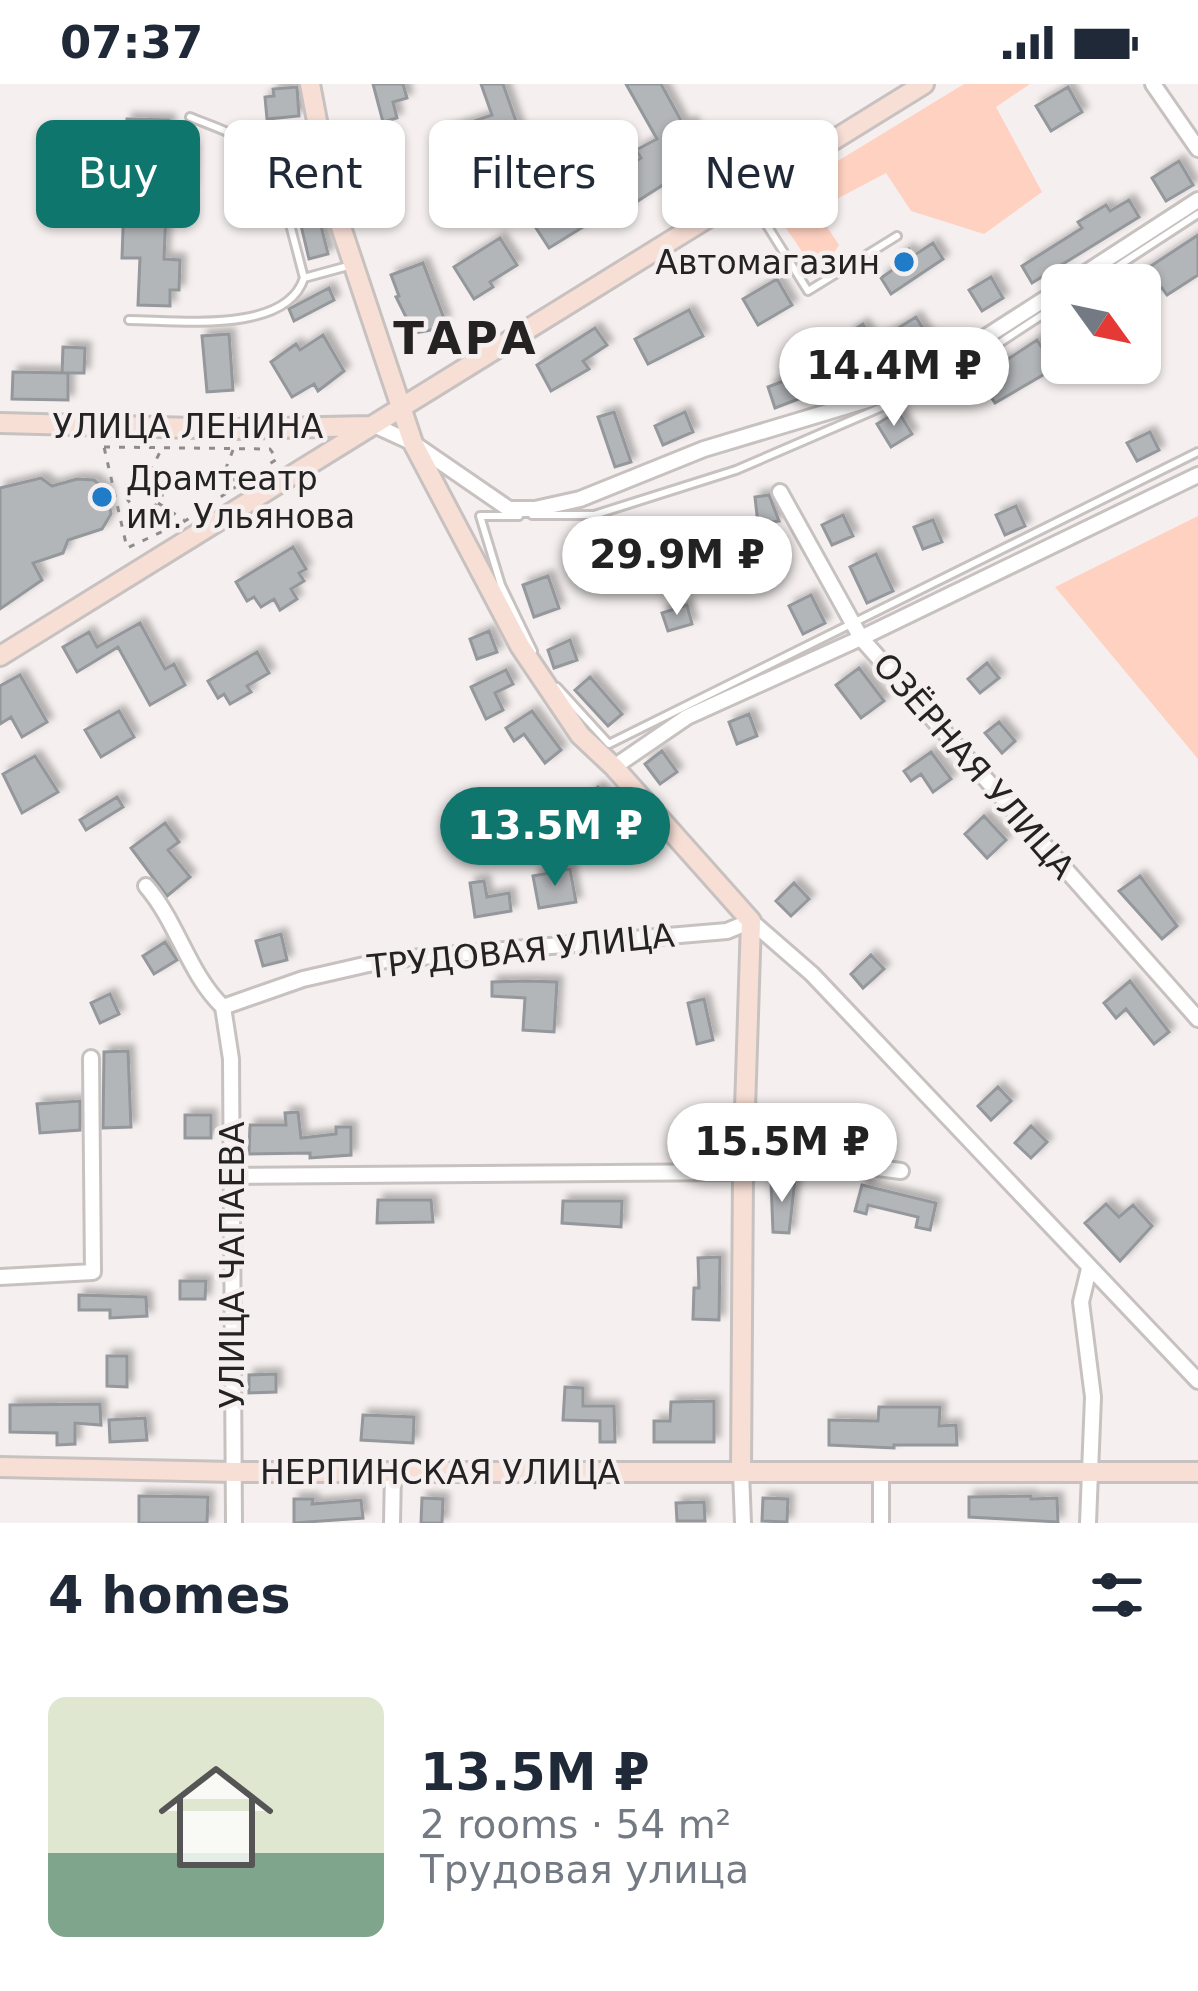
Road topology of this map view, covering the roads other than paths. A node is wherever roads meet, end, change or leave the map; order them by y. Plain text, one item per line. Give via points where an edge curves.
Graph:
1 (310, 84) edge
2 (924, 84) edge
3 (1153, 84) edge
4 (190, 117) dead end
5 (838, 138) edge
6 (1198, 149) edge
7 (1198, 200) edge
8 (1198, 214) edge
9 (693, 228) edge
10 (769, 228) edge
11 (897, 236) dead end
12 (1098, 264) edge
13 (1121, 264) edge
14 (352, 265) junction
15 (304, 278) junction
16 (1041, 301) edge
17 (1041, 316) edge
18 (130, 320) dead end
19 (403, 409) junction
20 (0, 423) edge
21 (376, 426) junction
22 (413, 443) junction
23 (1198, 452) edge
24 (1198, 475) edge
25 (780, 492) dead end
26 (857, 631) junction
27 (0, 656) edge
28 (614, 767) junction
29 (146, 886) dead end
30 (751, 921) junction
31 (223, 1007) junction
32 (1198, 1019) edge
33 (91, 1058) dead end
34 (901, 1171) dead end
35 (742, 1172) junction
36 (232, 1176) junction
37 (1089, 1269) junction
38 (0, 1277) edge
39 (1198, 1381) edge
40 (0, 1468) edge
41 (234, 1472) junction
42 (393, 1472) junction
43 (741, 1472) junction
44 (881, 1472) junction
45 (1198, 1472) edge
46 (1087, 1473) junction
47 (235, 1523) edge
48 (392, 1523) edge
49 (743, 1523) edge
50 (881, 1523) edge
51 (1088, 1523) edge

1 - 14 main road
2 - 5 main road
3 - 6 street
4 - 15 lane via 264,152 275,167
7 - 12 street
8 - 13 lane
9 - 19 main road
10 - 11 lane via 808,292
14 - 15 lane
14 - 19 main road
15 - 18 lane via 296,297 232,321
16 - 22 street via 928,374 874,398 704,448 580,499 509,508
17 - 26 lane via 940,382 736,470 594,514 480,516 501,585 543,672 609,744
19 - 21 main road
19 - 22 main road
20 - 21 main road, УЛИЦА ЛЕНИНА
21 - 22 street
21 - 27 main road
22 - 28 main road via 543,684
23 - 26 lane
24 - 26 street
25 - 26 street, ОЗЁРНАЯ УЛИЦА
26 - 28 street via 687,717
26 - 32 street, ОЗЁРНАЯ УЛИЦА
28 - 30 main road
29 - 31 street
30 - 31 street, ТРУДОВАЯ УЛИЦА via 727,931 386,960
30 - 35 main road
30 - 37 street via 812,974
31 - 36 street, УЛИЦА ЧАПАЕВА
33 - 38 street via 93,1272
34 - 35 street via 854,1165
35 - 36 street
35 - 43 main road
36 - 41 street, УЛИЦА ЧАПАЕВА
37 - 39 street
37 - 46 street via 1081,1303 1093,1397
40 - 41 main road, НЕРПИНСКАЯ УЛИЦА
41 - 42 main road, НЕРПИНСКАЯ УЛИЦА
41 - 47 street, УЛИЦА ЧАПАЕВА
42 - 43 main road, НЕРПИНСКАЯ УЛИЦА
42 - 48 street
43 - 44 main road, НЕРПИНСКАЯ УЛИЦА
43 - 49 street
44 - 46 main road, НЕРПИНСКАЯ УЛИЦА
44 - 50 street
45 - 46 main road, НЕРПИНСКАЯ УЛИЦА
46 - 51 street

